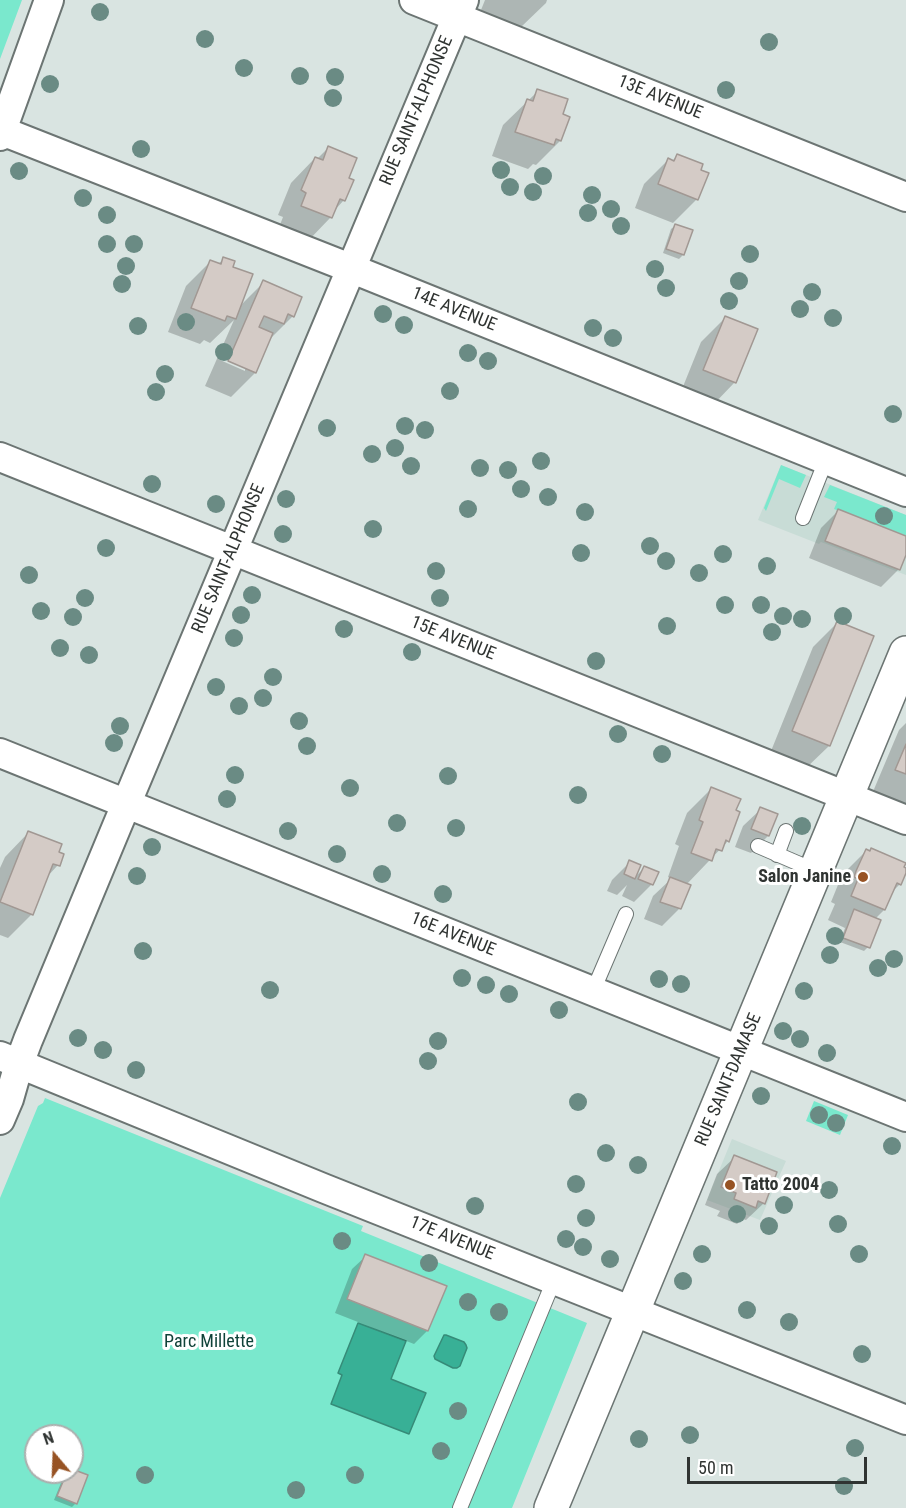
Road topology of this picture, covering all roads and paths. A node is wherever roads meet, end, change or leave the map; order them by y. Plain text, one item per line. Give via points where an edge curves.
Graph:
1 (49, 0) edge
2 (414, 0) edge
3 (460, 8) edge
4 (1, 134) edge
5 (906, 197) edge
6 (350, 268) junction
7 (0, 457) edge
8 (826, 460) junction
9 (906, 492) edge
10 (803, 518) dead end
11 (232, 550) junction
12 (906, 652) edge
13 (0, 753) edge
14 (846, 796) junction
15 (126, 803) junction
16 (906, 820) edge
17 (786, 831) dead end
18 (758, 846) dead end
19 (777, 855) junction
20 (816, 871) junction
21 (626, 914) dead end
22 (593, 991) junction
23 (741, 1050) junction
24 (9, 1060) edge
25 (906, 1117) edge
26 (0, 1120) edge
27 (554, 1280) junction
28 (633, 1311) junction
29 (906, 1420) edge
30 (460, 1508) edge
31 (551, 1508) edge

1 - 4 street
2 - 3 street, 13E AVENUE
3 - 5 street, 13E AVENUE
3 - 6 street, RUE SAINT-ALPHONSE
4 - 6 street, 14E AVENUE
6 - 8 street, 14E AVENUE
6 - 11 street, RUE SAINT-ALPHONSE
7 - 11 street, 15E AVENUE
8 - 9 street, 14E AVENUE
8 - 10 lane
11 - 14 street, 15E AVENUE
11 - 15 street, RUE SAINT-ALPHONSE
12 - 14 street, RUE SAINT-DAMASE
13 - 15 street, 16E AVENUE
14 - 16 street, 15E AVENUE
14 - 20 street, RUE SAINT-DAMASE
15 - 22 street, 16E AVENUE
15 - 24 street, RUE SAINT-ALPHONSE
17 - 19 lane
18 - 19 lane
19 - 20 lane
20 - 23 street, RUE SAINT-DAMASE
21 - 22 lane
22 - 23 street, 16E AVENUE
23 - 25 street, 16E AVENUE
23 - 28 street, RUE SAINT-DAMASE
24 - 26 street, RUE SAINT-ALPHONSE via 9,1099
24 - 27 street, 17E AVENUE
27 - 28 street, 17E AVENUE
27 - 30 lane
28 - 29 street, 17E AVENUE
28 - 31 street, RUE SAINT-DAMASE

